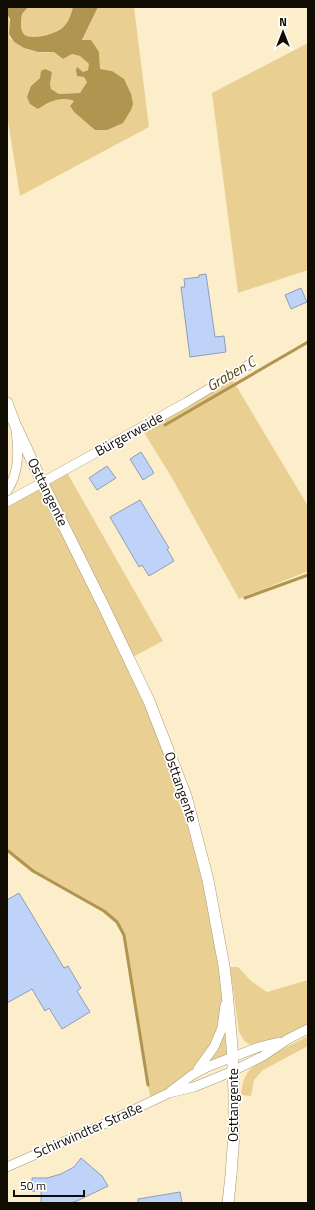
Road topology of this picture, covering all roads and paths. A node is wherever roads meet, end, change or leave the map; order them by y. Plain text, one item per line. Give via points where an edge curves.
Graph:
1 (250, 364) dead end
2 (7, 403) edge
3 (14, 422) junction
4 (42, 482) junction
5 (7, 491) edge
6 (7, 502) edge
7 (227, 992) junction
8 (308, 1029) edge
9 (288, 1039) junction
10 (232, 1057) junction
11 (233, 1071) junction
12 (192, 1075) junction
13 (169, 1093) junction
14 (7, 1167) edge
15 (228, 1203) edge

1 - 4 street, Bürgerweide
2 - 3 main road, Osttangente
3 - 4 main road, Osttangente
3 - 5 street via 18,460 16,472
4 - 6 street, Bürgerweide
4 - 7 main road, Osttangente via 149,701 186,796 208,880
7 - 10 main road, Osttangente
7 - 12 street, Schirwindter Straße via 222,1028 214,1047
8 - 9 street
9 - 10 street, Schirwindter Straße
9 - 11 street, Schirwindter Straße via 263,1056
10 - 11 main road, Osttangente
10 - 12 street, Schirwindter Straße
11 - 13 street, Schirwindter Straße via 194,1087
11 - 15 main road, Osttangente via 234,1134
12 - 13 street, Schirwindter Straße
13 - 14 street, Schirwindter Straße

